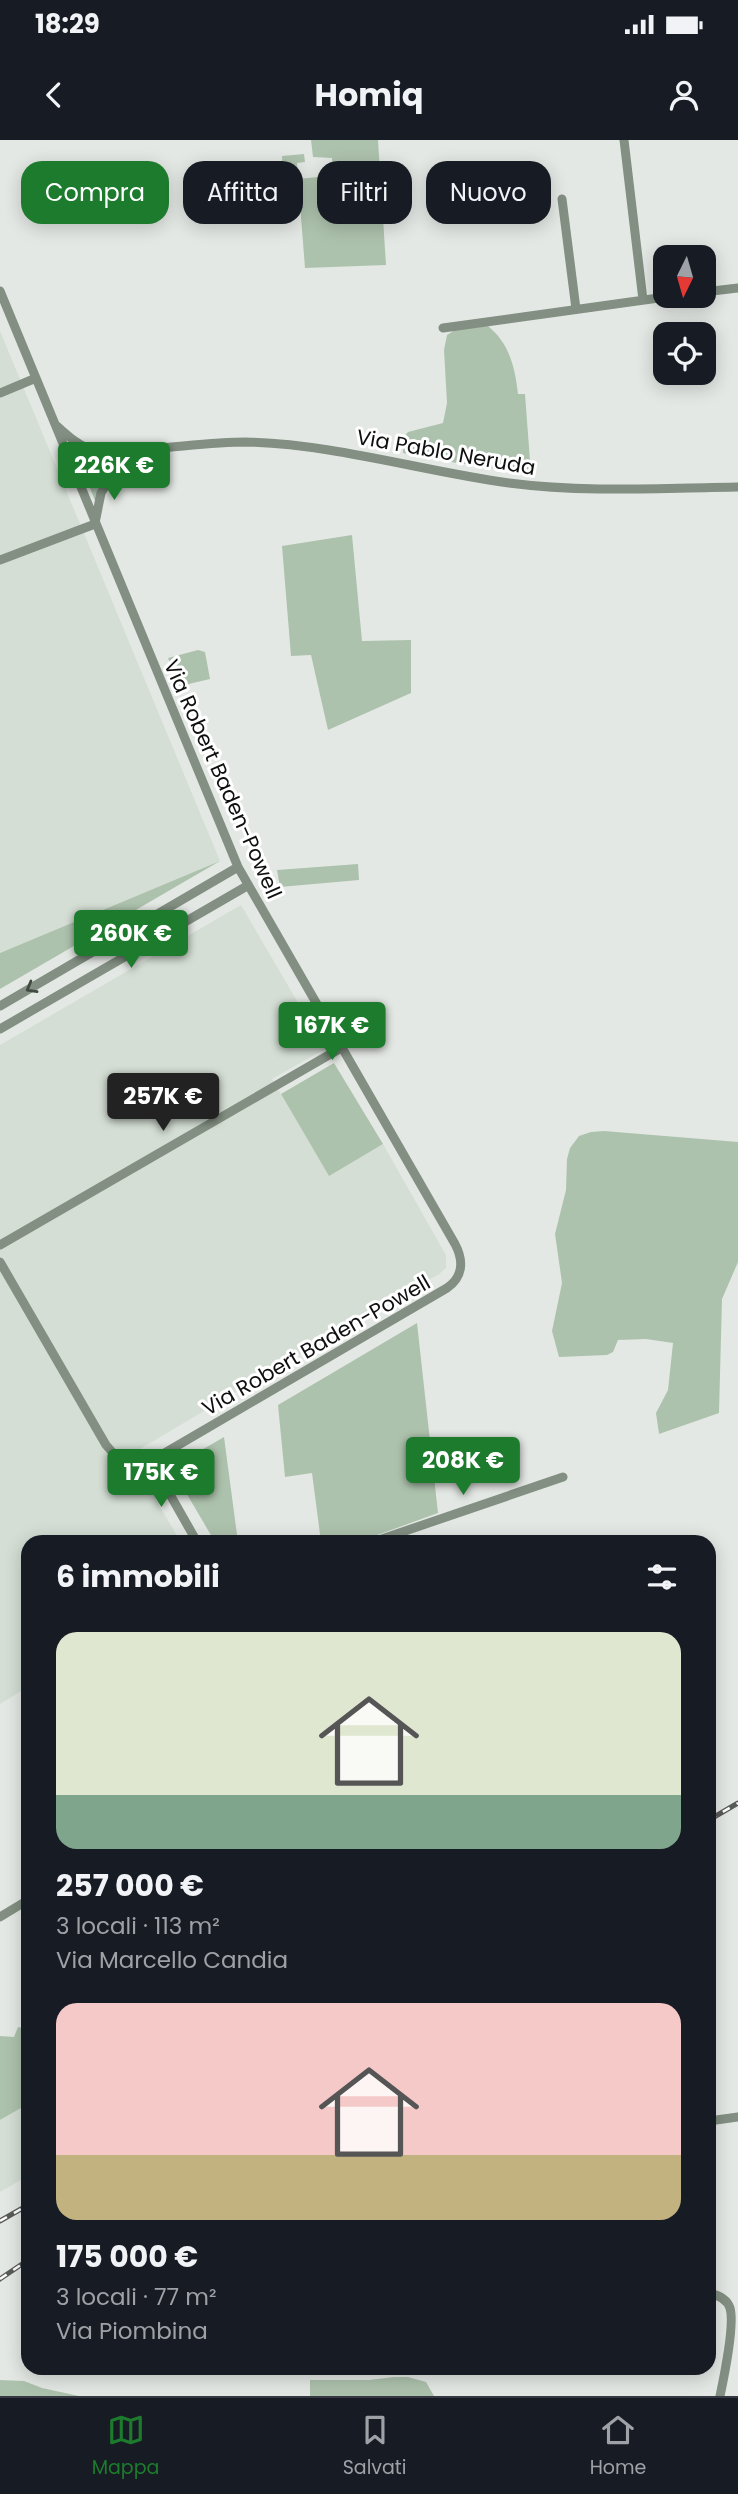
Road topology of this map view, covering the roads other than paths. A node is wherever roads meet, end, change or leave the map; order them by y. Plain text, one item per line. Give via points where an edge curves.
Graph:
1 (624, 140) edge
2 (562, 199) dead end
3 (738, 288) edge
4 (0, 291) edge
5 (716, 291) edge
6 (653, 298) edge
7 (643, 299) junction
8 (576, 309) junction
9 (443, 328) dead end
10 (36, 378) junction
11 (0, 393) edge
12 (55, 425) junction
13 (148, 450) junction
14 (97, 451) junction
15 (72, 468) junction
16 (114, 471) junction
17 (738, 487) edge
18 (95, 524) junction
19 (0, 560) edge
20 (238, 867) junction
21 (247, 886) junction
22 (0, 1006) edge
23 (0, 1029) edge
24 (341, 1048) junction
25 (0, 1245) edge
26 (0, 1262) edge
27 (150, 1461) junction
28 (563, 1477) dead end
29 (193, 1535) edge
30 (393, 1535) edge
31 (21, 1904) edge
32 (0, 1917) edge
33 (738, 2117) edge
34 (716, 2120) edge
35 (716, 2296) edge
36 (720, 2396) edge

1 - 7 street
2 - 8 street
3 - 5 street
4 - 10 street, Via Robert Baden-Powell
6 - 7 street
7 - 8 street
8 - 9 street
10 - 11 street
10 - 12 street, Via Robert Baden-Powell
12 - 14 street via 74,441
12 - 15 street, Via Robert Baden-Powell
13 - 14 street, Via Pablo Neruda
13 - 16 street
13 - 17 street, Via Pablo Neruda via 224,442 275,443 534,486
14 - 15 street via 83,456
15 - 16 street via 92,474
15 - 18 street, Via Robert Baden-Powell
16 - 18 street via 101,493
18 - 19 street
18 - 20 street, Via Robert Baden-Powell
20 - 21 street, Via Robert Baden-Powell
20 -> 22 street
21 - 23 street
21 - 24 street, Via Robert Baden-Powell
24 - 25 street
24 - 27 street, Via Robert Baden-Powell via 459,1251 458,1276 432,1297
26 - 27 street via 106,1445 128,1463
27 - 29 street
28 - 30 street
31 - 32 street
33 - 34 street
35 - 36 street via 730,2309 731,2325

